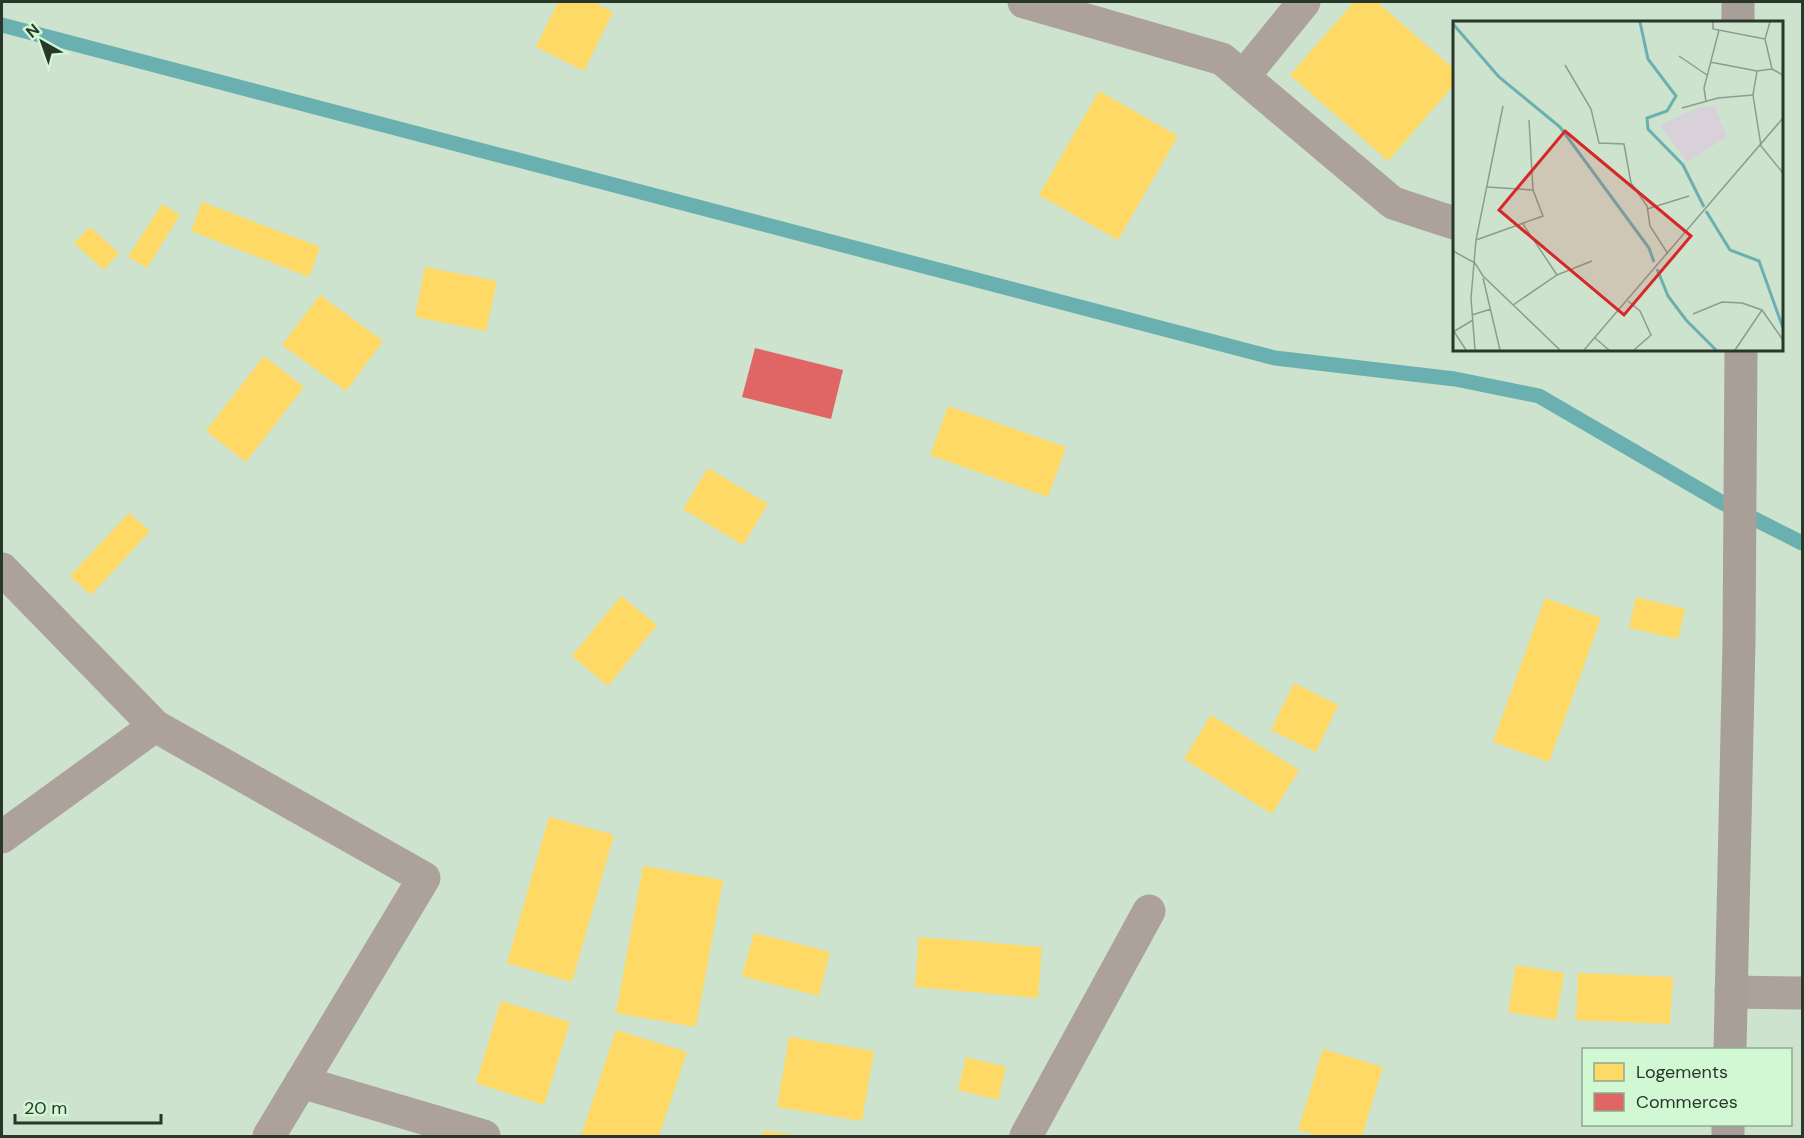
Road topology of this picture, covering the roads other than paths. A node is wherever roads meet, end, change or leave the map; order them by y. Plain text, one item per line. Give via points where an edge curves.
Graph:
1 (1024, 2) edge
2 (1304, 2) edge
3 (1738, 2) edge
4 (1738, 21) edge
5 (1243, 77) junction
6 (1453, 222) edge
7 (1741, 351) edge
8 (2, 569) edge
9 (155, 726) junction
10 (2, 837) edge
11 (1149, 911) dead end
12 (1731, 992) junction
13 (1803, 993) edge
14 (1730, 1048) edge
15 (301, 1082) junction
16 (269, 1137) edge
17 (484, 1137) edge
18 (1026, 1137) edge

1 - 5 street via 1222,59
2 - 5 street
3 - 4 main road
5 - 6 street via 1393,203
7 - 12 main road
8 - 9 street
9 - 10 street
9 - 15 street via 424,878
11 - 18 street
12 - 13 street
12 - 14 main road
15 - 16 street
15 - 17 street

